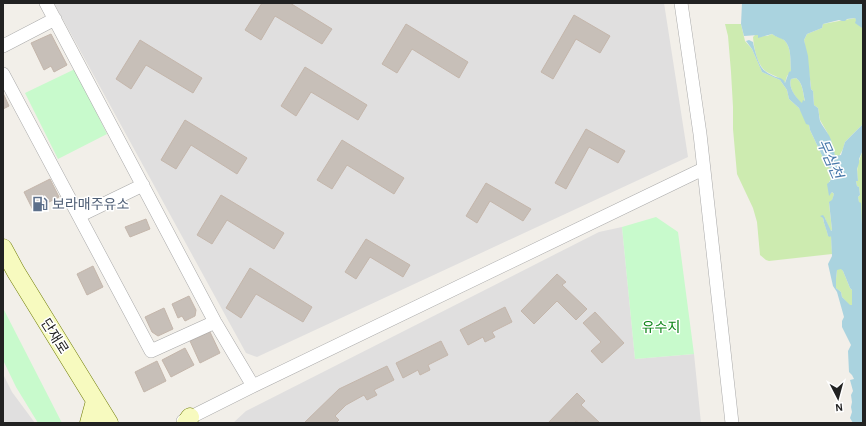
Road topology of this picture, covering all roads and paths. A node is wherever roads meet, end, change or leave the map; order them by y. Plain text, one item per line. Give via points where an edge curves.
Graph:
1 (46, 3) edge
2 (681, 3) edge
3 (55, 19) junction
4 (3, 46) edge
5 (3, 74) edge
6 (703, 169) junction
7 (143, 185) junction
8 (79, 216) junction
9 (3, 248) edge
10 (215, 322) junction
11 (253, 386) junction
12 (95, 401) junction
13 (185, 421) edge
14 (89, 423) edge
15 (109, 423) edge
16 (732, 423) edge

1 - 3 street
2 - 6 street
3 - 4 street
3 - 7 street
5 - 8 street
6 - 11 street
6 - 16 street
7 - 8 street
7 - 10 street
8 - 10 street via 151,351
9 - 12 street, 단재로
10 - 11 street
11 - 13 street
12 - 14 street
12 - 15 street, 단재로

